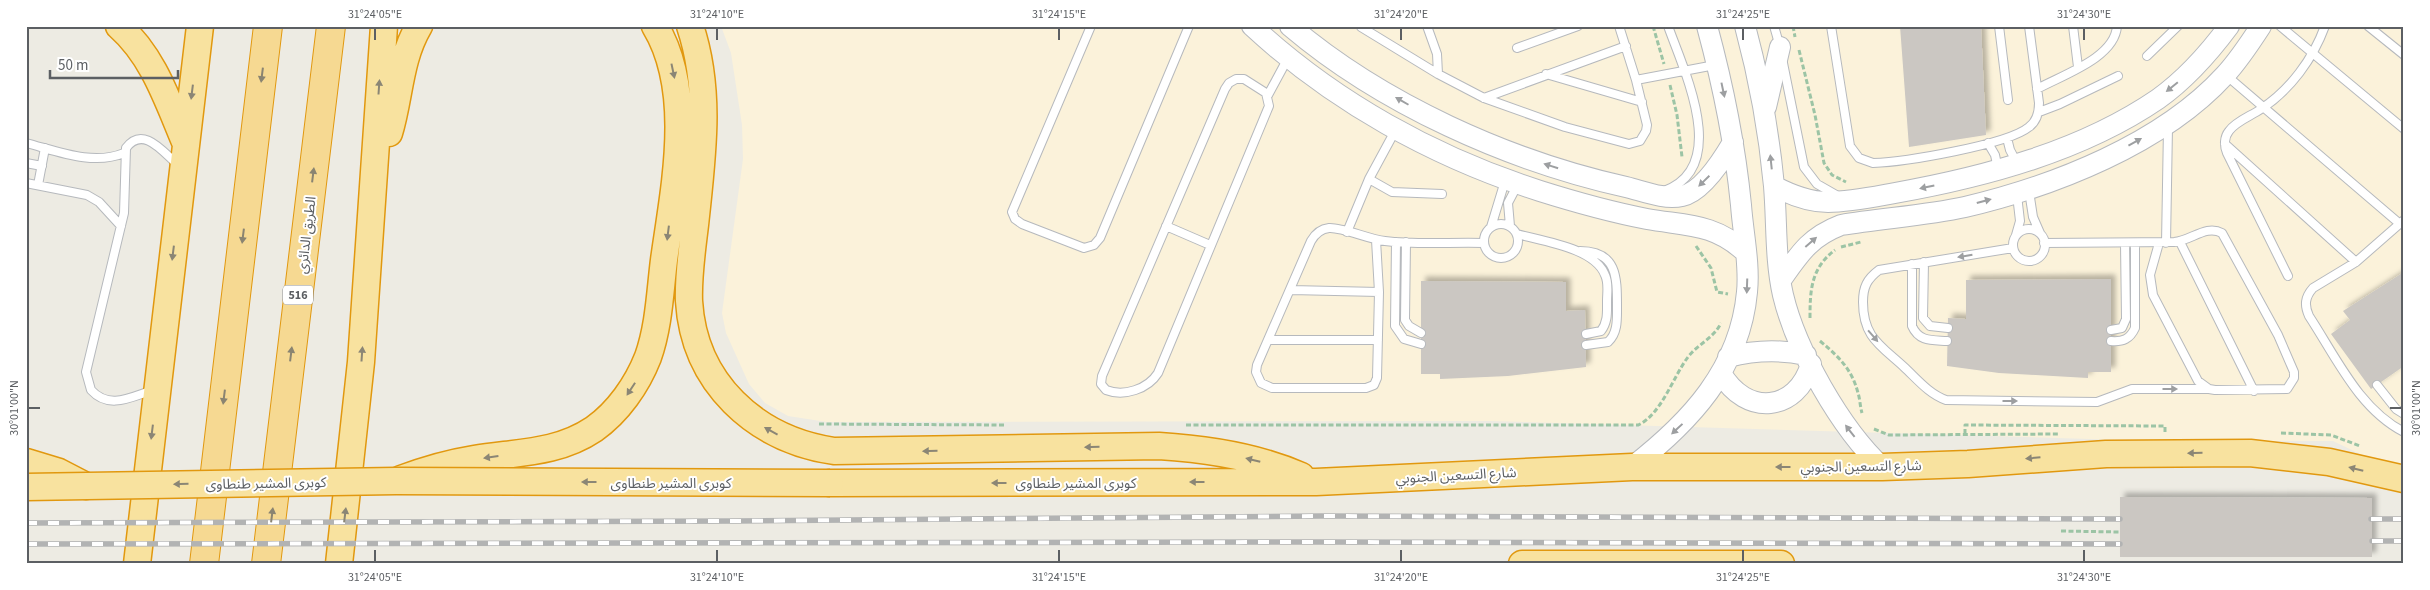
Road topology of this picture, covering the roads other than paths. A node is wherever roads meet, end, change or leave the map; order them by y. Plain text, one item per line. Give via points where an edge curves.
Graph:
1 (119, 26) edge
2 (200, 26) edge
3 (268, 26) edge
4 (331, 26) edge
5 (384, 26) edge
6 (419, 26) edge
7 (655, 26) edge
8 (690, 26) edge
9 (1091, 26) edge
10 (1190, 26) edge
11 (1290, 26) edge
12 (1427, 26) edge
13 (1578, 26) edge
14 (1619, 26) edge
15 (1668, 26) edge
16 (1707, 26) edge
17 (1745, 26) edge
18 (1774, 26) edge
19 (1831, 26) edge
20 (1998, 26) edge
21 (2029, 26) edge
22 (2073, 26) edge
23 (2116, 26) edge
24 (2178, 26) edge
25 (2230, 26) edge
26 (2262, 26) edge
27 (2280, 26) edge
28 (2325, 26) edge
29 (2368, 26) edge
30 (1253, 27) edge
31 (1361, 27) edge
32 (1791, 45) junction
33 (1626, 46) junction
34 (1517, 48) dead end
35 (2312, 53) junction
36 (2404, 55) edge
37 (2147, 56) dead end
38 (1288, 58) junction
39 (1718, 65) junction
40 (2078, 67) junction
41 (2195, 68) junction
42 (1685, 71) junction
43 (1438, 74) junction
44 (1546, 74) junction
45 (2118, 76) dead end
46 (1636, 80) junction
47 (2220, 81) junction
48 (2037, 89) junction
49 (1268, 95) junction
50 (1484, 98) junction
51 (2008, 100) dead end
52 (1642, 102) junction
53 (2263, 108) junction
54 (2039, 112) junction
55 (1765, 113) junction
56 (2168, 122) junction
57 (1396, 129) junction
58 (2404, 129) edge
59 (2007, 138) junction
60 (1733, 142) junction
61 (26, 143) edge
62 (1988, 143) junction
63 (2225, 144) junction
64 (45, 148) junction
65 (124, 153) junction
66 (185, 157) junction
67 (26, 164) edge
68 (42, 166) junction
69 (2008, 166) junction
70 (1368, 179) junction
71 (1512, 181) junction
72 (26, 183) edge
73 (372, 184) junction
74 (38, 185) junction
75 (1774, 186) junction
76 (1857, 191) junction
77 (2022, 191) junction
78 (1651, 193) junction
79 (1442, 194) dead end
80 (2402, 222) edge
81 (121, 226) junction
82 (1166, 226) junction
83 (1510, 226) junction
84 (1491, 227) junction
85 (1347, 232) junction
86 (1517, 234) junction
87 (2015, 237) junction
88 (1376, 240) junction
89 (2043, 240) junction
90 (1396, 242) junction
91 (1406, 242) junction
92 (2180, 242) junction
93 (1484, 243) junction
94 (2125, 243) junction
95 (2135, 243) junction
96 (2163, 243) junction
97 (1210, 245) junction
98 (2013, 248) junction
99 (1578, 251) junction
100 (1745, 252) junction
101 (1924, 262) junction
102 (2356, 262) junction
103 (1912, 264) junction
104 (2288, 276) dead end
105 (1781, 280) junction
106 (1290, 290) junction
107 (1379, 292) junction
108 (1948, 328) dead end
109 (2111, 330) dead end
110 (1421, 333) dead end
111 (1586, 334) dead end
112 (1269, 340) junction
113 (1378, 340) junction
114 (1947, 341) dead end
115 (2111, 341) dead end
116 (1421, 344) dead end
117 (1586, 345) dead end
118 (1812, 352) junction
119 (1725, 365) junction
120 (2377, 385) dead end
121 (157, 389) junction
122 (2209, 389) junction
123 (2254, 391) junction
124 (2404, 414) edge
125 (2404, 432) edge
126 (26, 462) edge
127 (1632, 467) junction
128 (1882, 467) junction
129 (2404, 479) edge
130 (396, 481) junction
131 (1316, 482) junction
132 (86, 486) junction
133 (26, 487) edge
134 (137, 564) edge
135 (204, 564) edge
136 (266, 564) edge
137 (339, 564) edge
138 (1522, 564) edge
139 (1782, 564) edge

1 - 66 highway via 152,66
2 -> 66 highway
3 -> 135 highway
136 -> 4 highway, الطريق الدائري / 516
73 -> 5 highway
6 - 73 highway via 406,52 391,126
7 -> 130 highway via 673,69 677,148 656,326 640,373 622,403 609,416 595,428 562,446 455,463
131 -> 8 highway via 1248,458 1177,447 834,451 797,444 748,416 721,388 711,372 691,319 690,261 704,119 701,74
9 - 10 lane via 1012,212 1015,220 1022,224 1084,248 1094,245 1100,238
78 -> 11 street via 1545,164 1451,126 1375,85
12 - 43 lane via 1437,54
13 - 34 lane
14 - 33 lane
15 - 42 lane
16 - 39 street
17 - 55 street
18 - 32 lane
19 - 62 lane via 1848,139 1859,158 1873,164
20 - 51 lane
21 - 48 lane
22 - 40 lane
23 - 40 lane via 2114,40 2104,53
24 - 37 lane
25 - 41 street
26 - 47 street
27 - 35 lane
28 - 35 lane
29 - 36 lane
30 - 38 street
31 - 43 lane
32 - 55 street
32 - 76 lane via 1804,166 1810,176 1835,195
33 - 44 lane
33 - 46 lane
35 - 53 lane via 2292,82
35 - 58 lane
38 - 49 lane
38 - 57 street via 1370,115
39 - 42 lane
39 -> 60 street
40 - 48 lane
41 - 47 street
41 -> 69 street via 2159,98 2136,112 2073,143
42 - 46 lane
42 - 78 lane via 1698,125 1699,155 1693,169 1679,184
43 - 50 lane
44 - 50 lane
44 - 52 lane
45 - 54 lane
46 - 52 lane
47 - 53 lane
47 - 56 street
48 - 54 lane
49 - 82 lane via 1244,80 1236,79 1226,86
49 - 97 lane via 1269,106
50 - 52 lane via 1565,127 1630,144 1640,140 1646,131
53 - 63 lane via 2232,127 2226,135
53 - 80 lane
54 - 59 lane via 2031,126
75 -> 55 street
77 -> 56 street via 2101,160
56 - 96 lane
57 - 70 lane
57 - 71 street
59 - 62 lane
59 - 69 lane via 2010,150
60 -> 78 street via 1712,172 1689,193 1673,197
60 - 100 street
61 - 64 lane
62 - 69 lane via 1995,155
63 - 102 lane
63 - 104 lane
64 - 65 lane via 97,159
64 - 68 lane
65 - 66 lane via 133,140 144,138
65 - 81 lane via 126,199
66 -> 121 highway
67 - 68 lane
68 - 74 lane
69 -> 76 street via 1926,188
70 - 79 lane via 1392,192
70 - 85 lane
71 - 83 lane via 1514,189 1508,203
71 - 84 lane
71 - 100 street via 1603,209 1702,227 1725,236
72 - 74 lane
137 -> 73 highway via 360,371
74 - 81 lane via 87,194
75 - 76 street via 1802,198 1829,202
75 - 105 street
77 - 87 lane via 2020,221
77 - 89 lane
105 -> 77 street via 1813,239 1841,225 1964,207
80 - 102 lane
81 - 121 lane via 86,378 95,395 107,401 120,401
82 - 97 lane
82 - 97 lane via 1102,376 1106,390 1137,390 1155,378
83 - 84 lane via 1497,224
83 - 86 lane
84 - 93 lane
85 - 88 lane
85 - 106 lane via 1329,228 1314,235
86 - 93 lane via 1517,248 1506,257 1492,255
86 - 99 lane
87 - 89 lane via 2032,229
87 - 98 lane
88 - 90 lane
88 - 107 lane
89 - 94 lane
89 - 98 lane via 2040,256 2028,261 2021,259
90 - 91 lane
90 - 116 lane via 1395,326 1404,339
91 - 93 lane
91 - 110 lane via 1405,320
92 - 96 lane
92 - 123 lane
92 - 123 lane via 2208,230 2222,233 2278,335 2294,372 2292,384 2280,390
94 - 95 lane
94 - 109 lane via 2126,319 2122,328
95 - 96 lane
95 - 115 lane via 2135,328 2123,341
96 - 122 lane via 2150,275 2153,295 2198,381
98 -> 101 lane
99 - 111 lane via 1598,264 1608,282 1605,326 1598,332
99 - 117 lane via 1600,254 1613,267 1617,277 1614,335 1608,342
100 -> 119 street via 1747,292 1740,326
101 - 103 lane
101 - 108 lane via 1923,318 1930,326
102 - 125 lane via 2313,288 2306,298 2306,310 2370,408 2384,421
103 - 114 lane via 1912,326 1922,339
103 -> 122 lane via 1879,270 1870,277 1863,293 1864,323 1873,338 1937,397 1954,401 2097,402 2132,390
105 - 118 street via 1786,307
106 - 107 lane
106 - 112 lane
107 - 113 lane
112 - 113 lane
112 - 113 lane via 1256,372 1266,386 1338,388 1374,385
118 - 119 street via 1767,350
118 - 119 street via 1807,377 1800,388 1783,400 1763,404 1737,395 1728,385
128 -> 118 street via 1844,423
119 -> 127 street via 1700,405 1683,424
120 - 124 lane
121 -> 134 highway
122 - 123 lane
126 - 132 highway via 59,472
128 -> 127 highway, شارع التسعين الجنوبي
127 - 131 highway, شارع التسعين الجنوبي
129 -> 128 highway, شارع التسعين الجنوبي via 2328,462 2250,453 2106,454
131 -> 130 highway, كوبرى المشير طنطاوى, bridge
130 -> 132 highway, كوبرى المشير طنطاوى, bridge
132 - 133 highway, كوبرى المشير طنطاوى, bridge
138 - 139 highway

